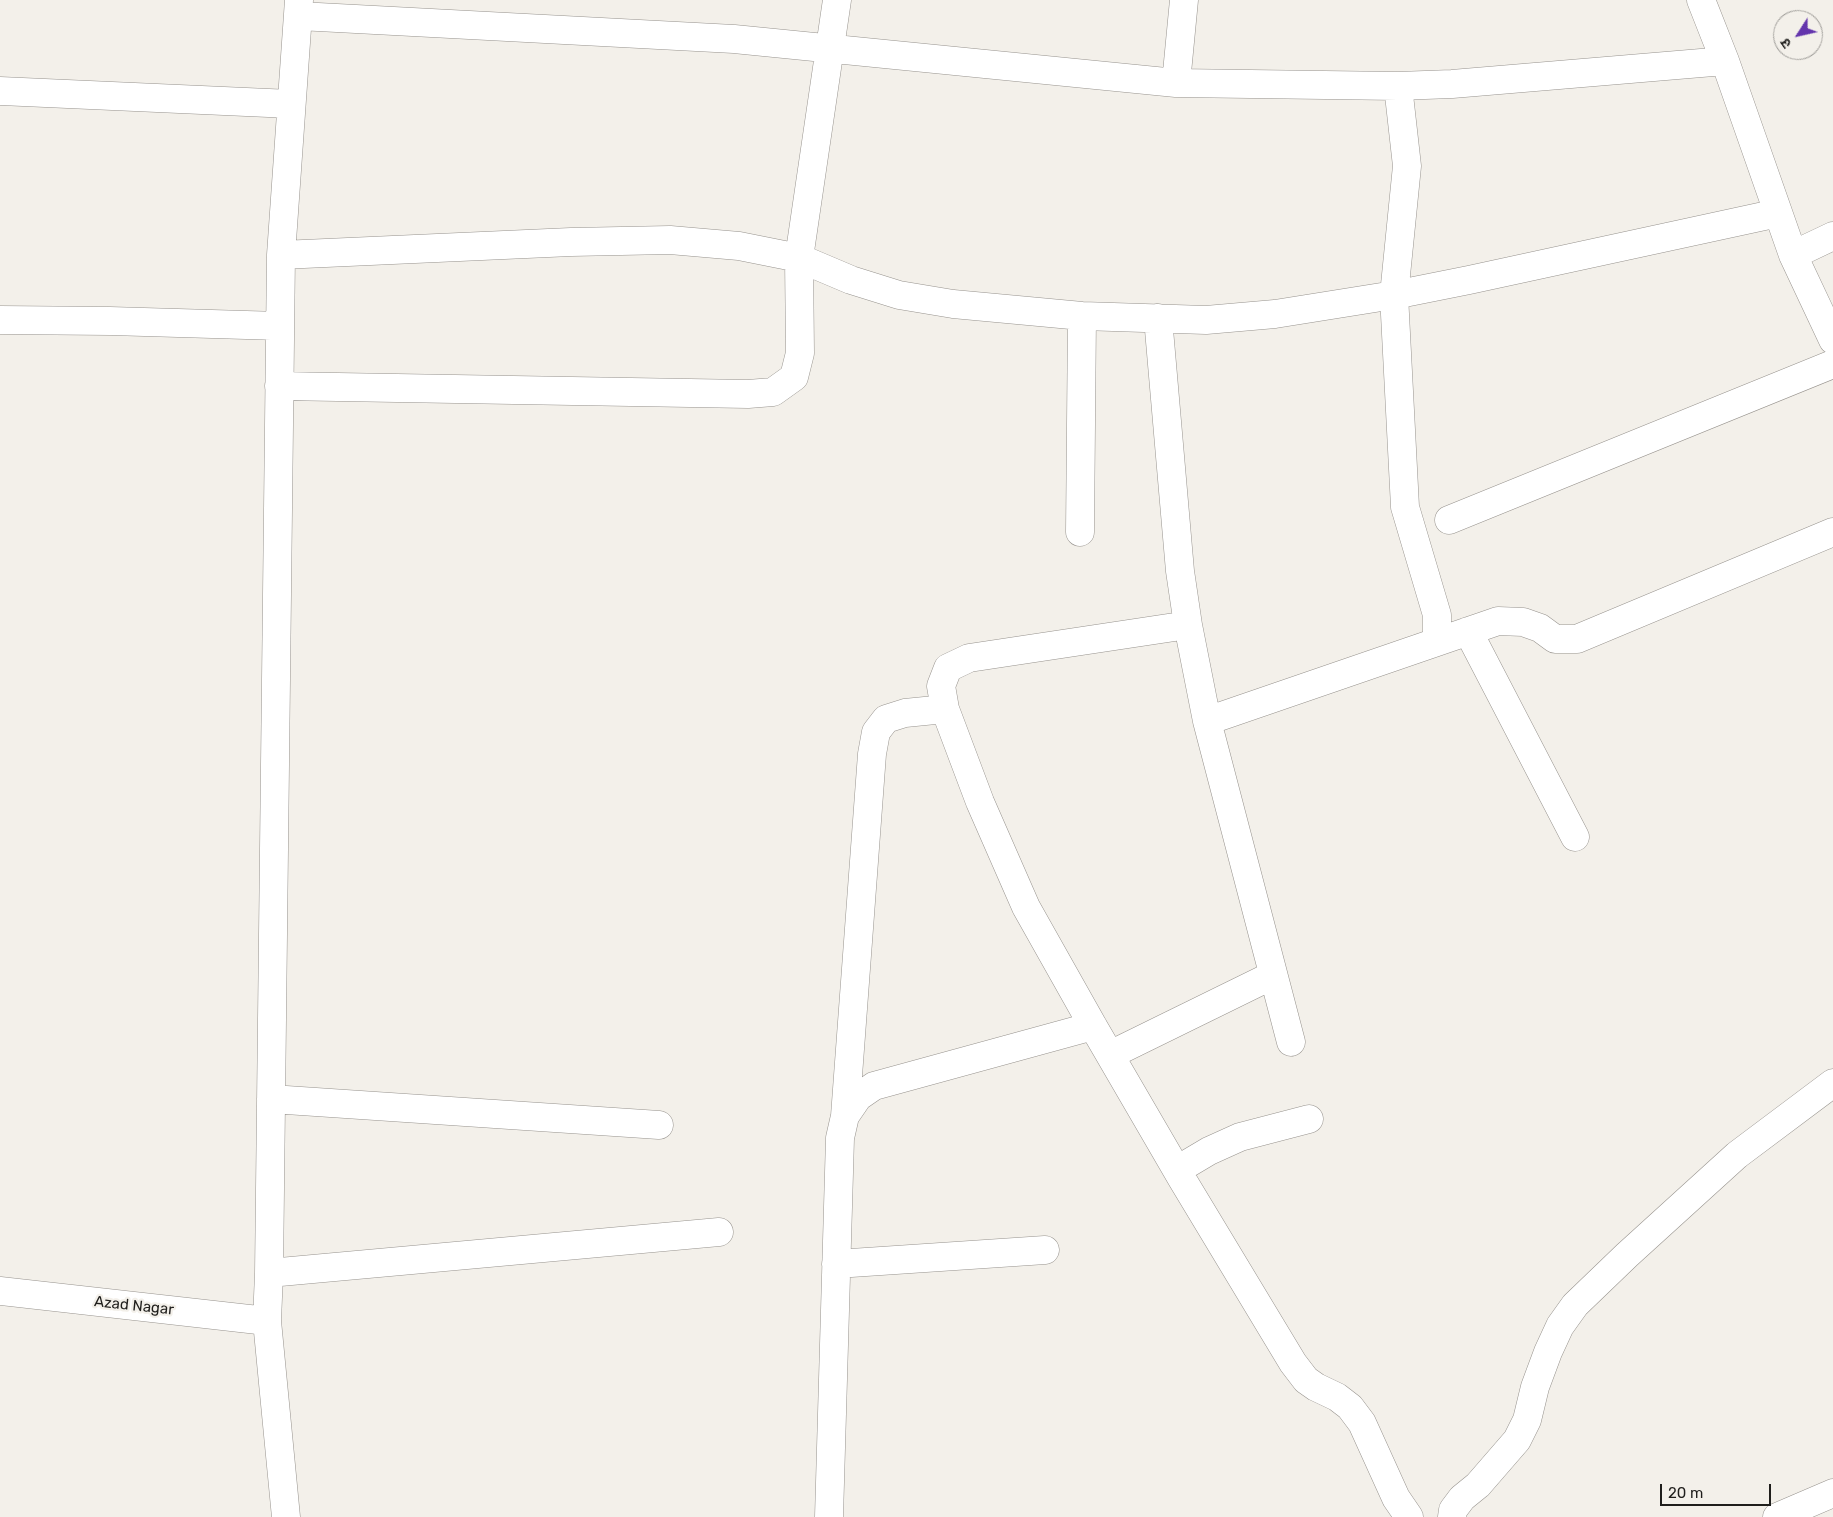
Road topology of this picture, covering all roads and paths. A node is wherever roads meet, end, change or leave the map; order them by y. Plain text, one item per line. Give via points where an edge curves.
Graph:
1 (837, 0) edge
2 (1184, 0) edge
3 (1701, 0) edge
4 (299, 8) edge
5 (830, 48) junction
6 (1725, 61) junction
7 (1176, 82) junction
8 (1398, 86) junction
9 (0, 91) edge
10 (291, 104) junction
11 (1778, 213) junction
12 (1833, 236) edge
13 (281, 255) junction
14 (1793, 255) junction
15 (799, 258) junction
16 (1394, 295) junction
17 (1082, 316) junction
18 (1158, 318) junction
19 (0, 320) edge
20 (280, 326) junction
21 (1833, 340) edge
22 (1833, 364) edge
23 (279, 386) junction
24 (1449, 520) dead end
25 (1080, 532) dead end
26 (1833, 532) edge
27 (1188, 625) junction
28 (1468, 631) junction
29 (1437, 642) junction
30 (945, 709) junction
31 (1207, 721) junction
32 (1575, 837) dead end
33 (1273, 974) junction
34 (1093, 1026) junction
35 (1291, 1042) dead end
36 (1110, 1055) junction
37 (1833, 1083) edge
38 (271, 1099) junction
39 (844, 1116) junction
40 (1309, 1119) dead end
41 (659, 1125) dead end
42 (1177, 1170) junction
43 (719, 1232) dead end
44 (1045, 1250) dead end
45 (836, 1264) junction
46 (270, 1272) junction
47 (0, 1291) edge
48 (267, 1321) junction
49 (1833, 1493) edge
50 (286, 1517) edge
51 (829, 1517) edge
52 (1409, 1517) edge
53 (1452, 1517) edge
54 (1777, 1517) edge

1 - 5 street
2 - 7 street
3 - 6 street
4 - 5 street
4 - 10 street
5 - 7 street
5 - 15 street
6 - 8 street
6 - 11 street
7 - 8 street
8 - 16 street via 1407,166
9 - 10 street
10 - 13 street
11 - 14 street
11 - 16 street
12 - 14 street
13 - 15 street via 670,240 739,246
13 - 20 street
14 - 21 street
15 - 17 street via 851,280 899,295 953,304
15 - 23 street via 800,353 794,377 773,392
16 - 18 street via 1274,314 1206,320
16 - 29 street via 1405,507 1437,615
17 - 18 street
17 - 25 street
18 - 27 street via 1178,553
19 - 20 street
20 - 23 street
22 - 24 street
23 - 38 street
26 - 28 street via 1577,638 1555,639 1540,628 1523,622 1498,621
27 - 30 street via 969,658 948,668 941,686
27 - 31 street
28 - 29 street
28 - 32 street
29 - 31 street
30 - 34 street via 980,802 1026,906
30 - 39 street via 905,713 886,719 876,732
31 - 33 street
33 - 35 street
33 - 36 street
34 - 36 street
34 - 39 street via 874,1086 858,1097
36 - 42 street
37 - 53 street via 1737,1155 1575,1305 1560,1326 1548,1352 1527,1420 1517,1440 1478,1485 1462,1498
38 - 41 street
38 - 46 street
39 - 45 street via 840,1138
40 - 42 street via 1240,1137
42 - 52 street via 1293,1363 1306,1380 1337,1397 1362,1423 1396,1498
43 - 46 street
44 - 45 street
45 - 51 street
46 - 48 street
47 - 48 street, Azad Nagar
48 - 50 street
49 - 54 street

